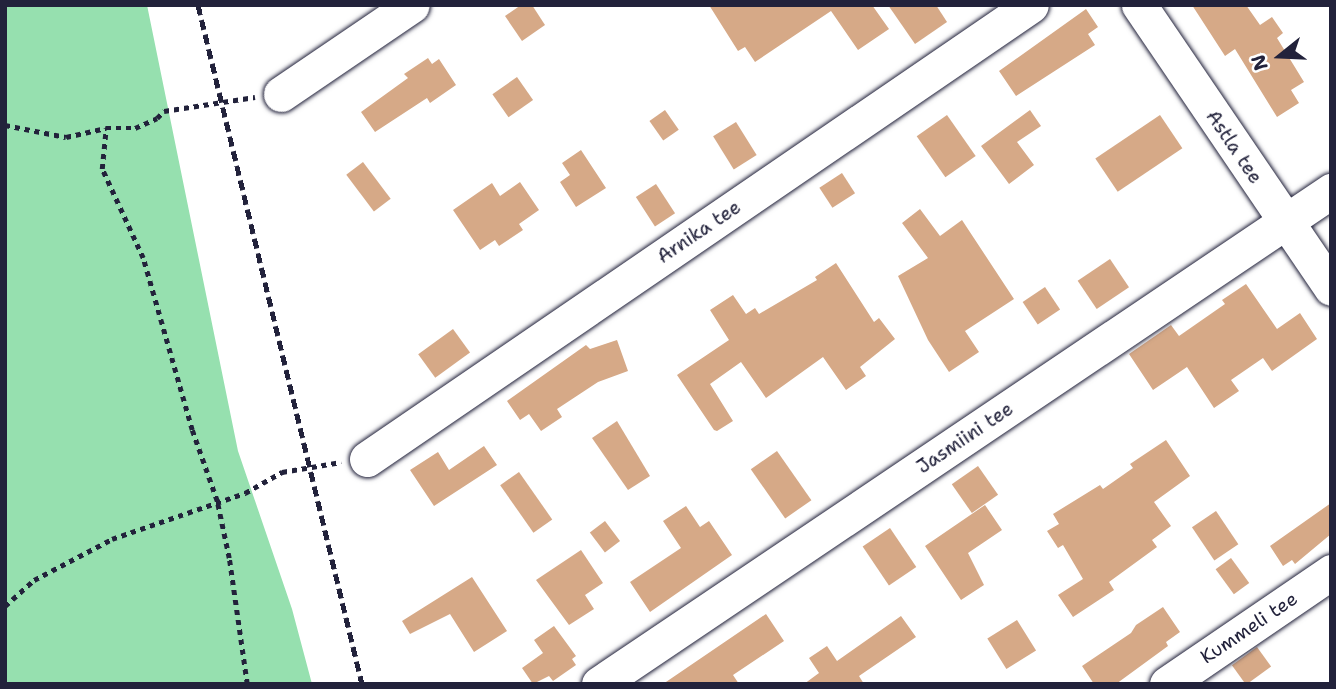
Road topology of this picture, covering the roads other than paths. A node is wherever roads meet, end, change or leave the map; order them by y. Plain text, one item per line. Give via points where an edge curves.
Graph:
1 (412, 5) edge
2 (1031, 5) edge
3 (1139, 5) edge
4 (281, 94) road end
5 (1331, 191) edge
6 (1285, 222) junction
7 (1331, 288) edge
8 (367, 459) road end
9 (1331, 572) edge
10 (599, 684) edge
11 (1167, 684) edge

1 - 4 street
2 - 8 street, Arnika tee
3 - 6 street, Astla tee
5 - 6 street, Jasmiini tee
6 - 7 street, Astla tee
6 - 10 street, Jasmiini tee
9 - 11 street, Kummeli tee

